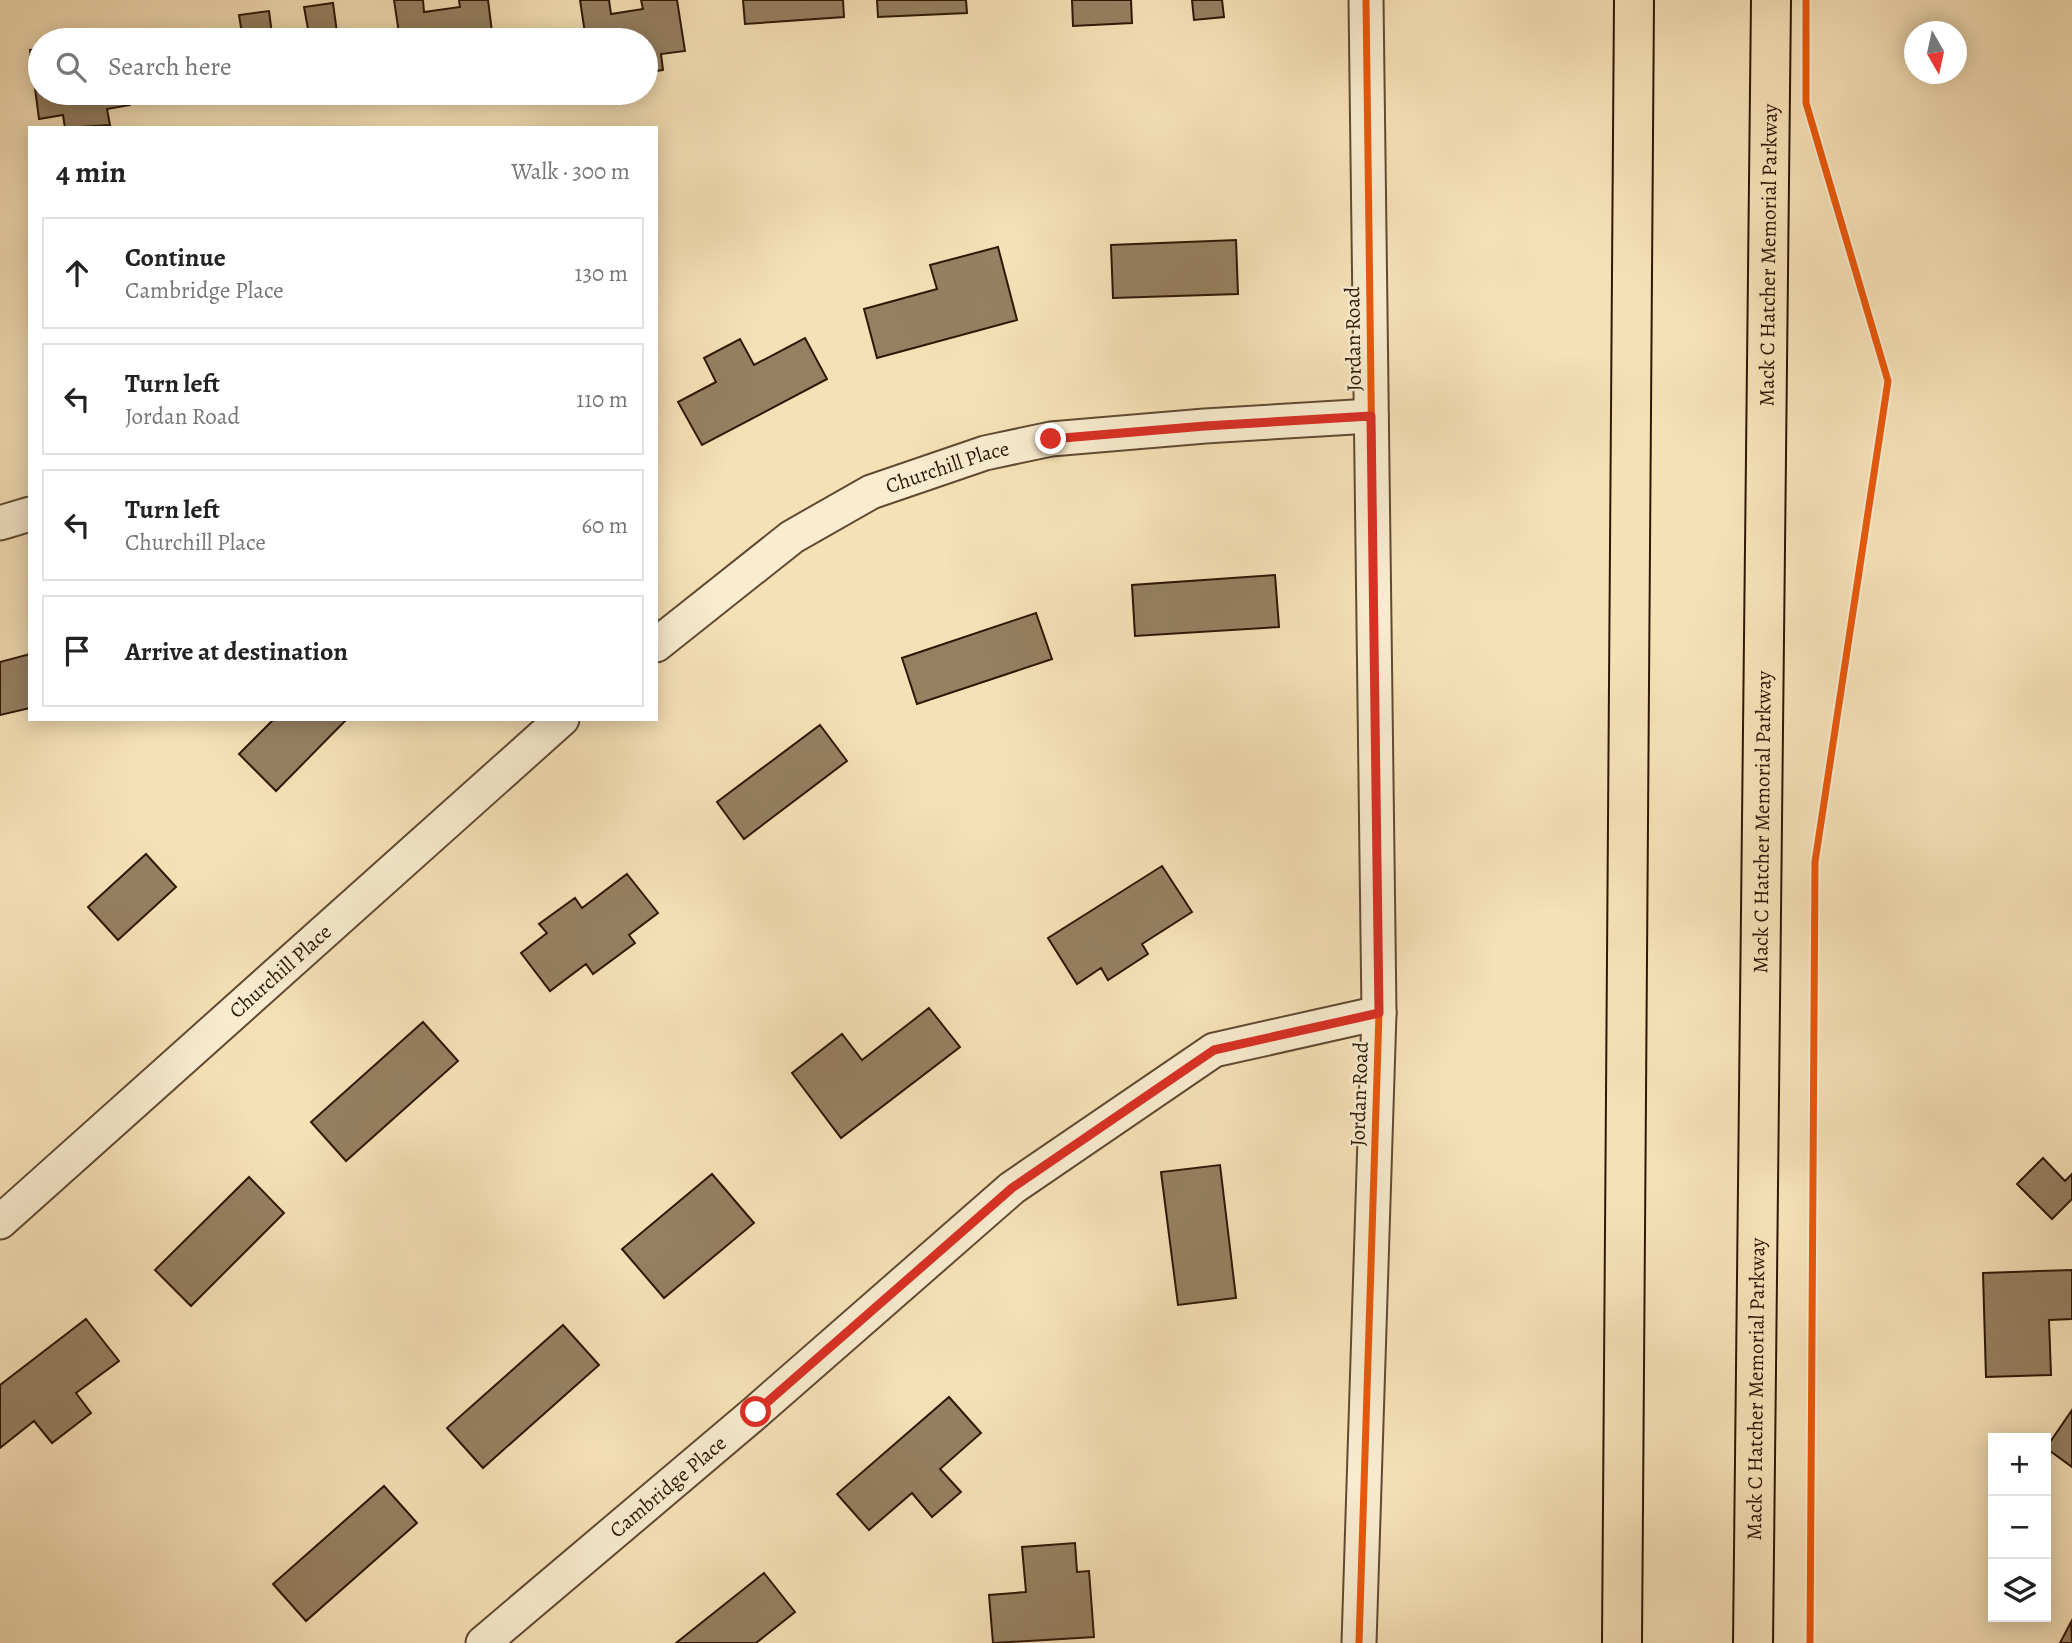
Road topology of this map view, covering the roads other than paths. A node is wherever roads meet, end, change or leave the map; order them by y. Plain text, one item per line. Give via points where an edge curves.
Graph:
1 (1366, 0) edge
2 (1634, 0) edge
3 (1770, 0) edge
4 (1371, 416) junction
5 (28, 515) edge
6 (0, 523) edge
7 (658, 643) edge
8 (552, 722) edge
9 (1379, 1013) junction
10 (0, 1222) edge
11 (483, 1643) edge
12 (1359, 1643) edge
13 (1622, 1643) edge
14 (1753, 1643) edge

1 - 4 street, Jordan Road
2 - 13 highway
3 - 14 highway, Mack C Hatcher Memorial Parkway
4 - 7 street, Churchill Place via 1051,439 985,453 871,492 792,537
4 - 9 street, Jordan Road
5 - 6 street
8 - 10 street, Churchill Place
9 - 11 street, Cambridge Place via 1214,1050 1012,1188
9 - 12 street, Jordan Road

